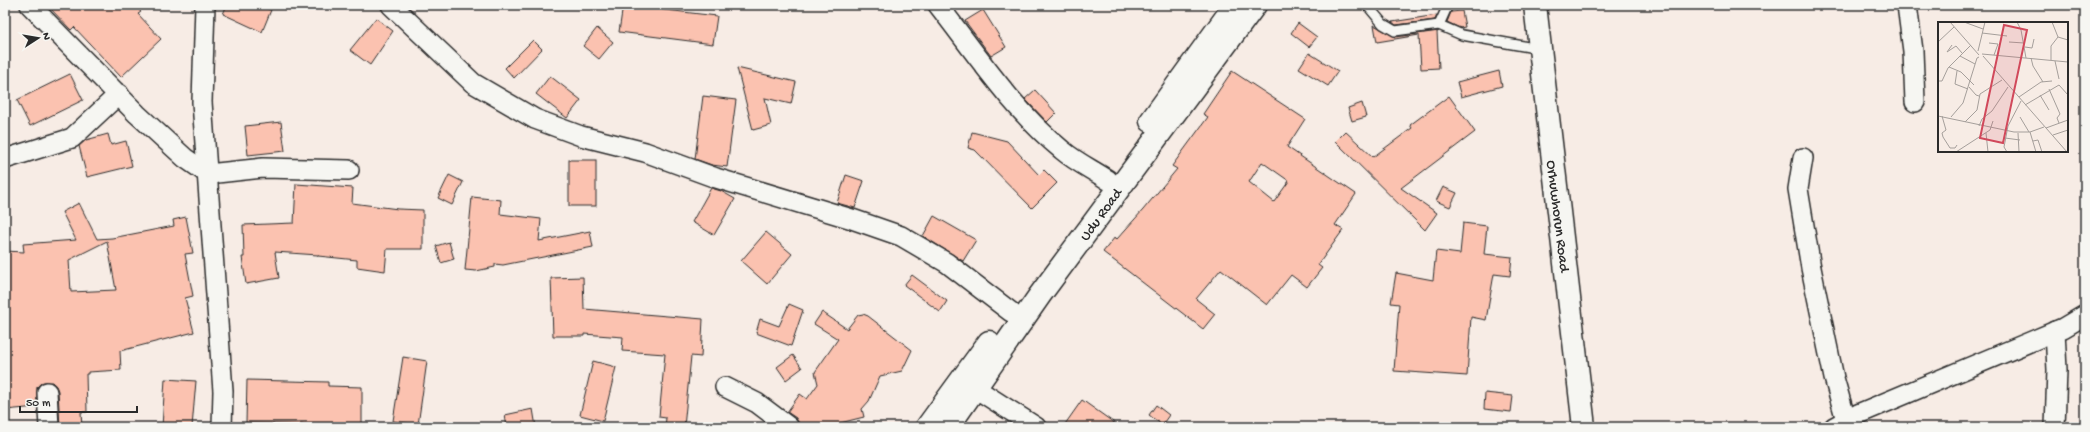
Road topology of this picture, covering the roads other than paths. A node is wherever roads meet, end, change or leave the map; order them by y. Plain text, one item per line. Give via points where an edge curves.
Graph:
1 (30, 5) edge
2 (205, 5) edge
3 (391, 5) edge
4 (938, 5) edge
5 (1235, 5) edge
6 (1255, 5) edge
7 (1367, 5) edge
8 (1448, 5) edge
9 (1535, 5) edge
10 (1908, 5) edge
11 (1438, 25) junction
12 (1540, 49) junction
13 (119, 94) junction
14 (1915, 102) dead end
15 (1803, 158) dead end
16 (5, 159) edge
17 (349, 170) dead end
18 (208, 174) junction
19 (1108, 180) junction
20 (1011, 312) junction
21 (2085, 315) edge
22 (2055, 331) junction
23 (725, 387) dead end
24 (975, 388) junction
25 (48, 392) dead end
26 (1840, 424) edge
27 (49, 427) edge
28 (222, 427) edge
29 (790, 427) edge
30 (928, 427) edge
31 (948, 427) edge
32 (1036, 427) edge
33 (1584, 427) edge
34 (2055, 427) edge

1 - 13 street
2 - 18 street via 202,102
3 - 20 street via 473,83 535,119 581,136 645,152 716,178 901,236 947,263
4 - 19 street via 1038,129 1063,151
5 - 19 main road, Udu Road
6 - 24 main road, Udu Road via 1040,295
7 - 11 lane via 1383,24 1395,31
8 - 11 lane
9 - 12 main road, Orhuwhorun Road
10 - 14 street
11 - 12 lane via 1462,35
12 - 33 main road, Orhuwhorun Road
13 - 16 street via 72,138
13 - 18 street via 185,158
15 - 26 street via 1798,189
17 - 18 street via 263,168
18 - 28 street via 223,391
19 - 20 main road, Udu Road
20 - 30 main road, Udu Road
21 - 22 street
22 - 26 street via 1858,414
22 - 34 street
23 - 29 street via 757,403
24 - 31 main road, Udu Road
24 - 32 street
25 - 27 street

